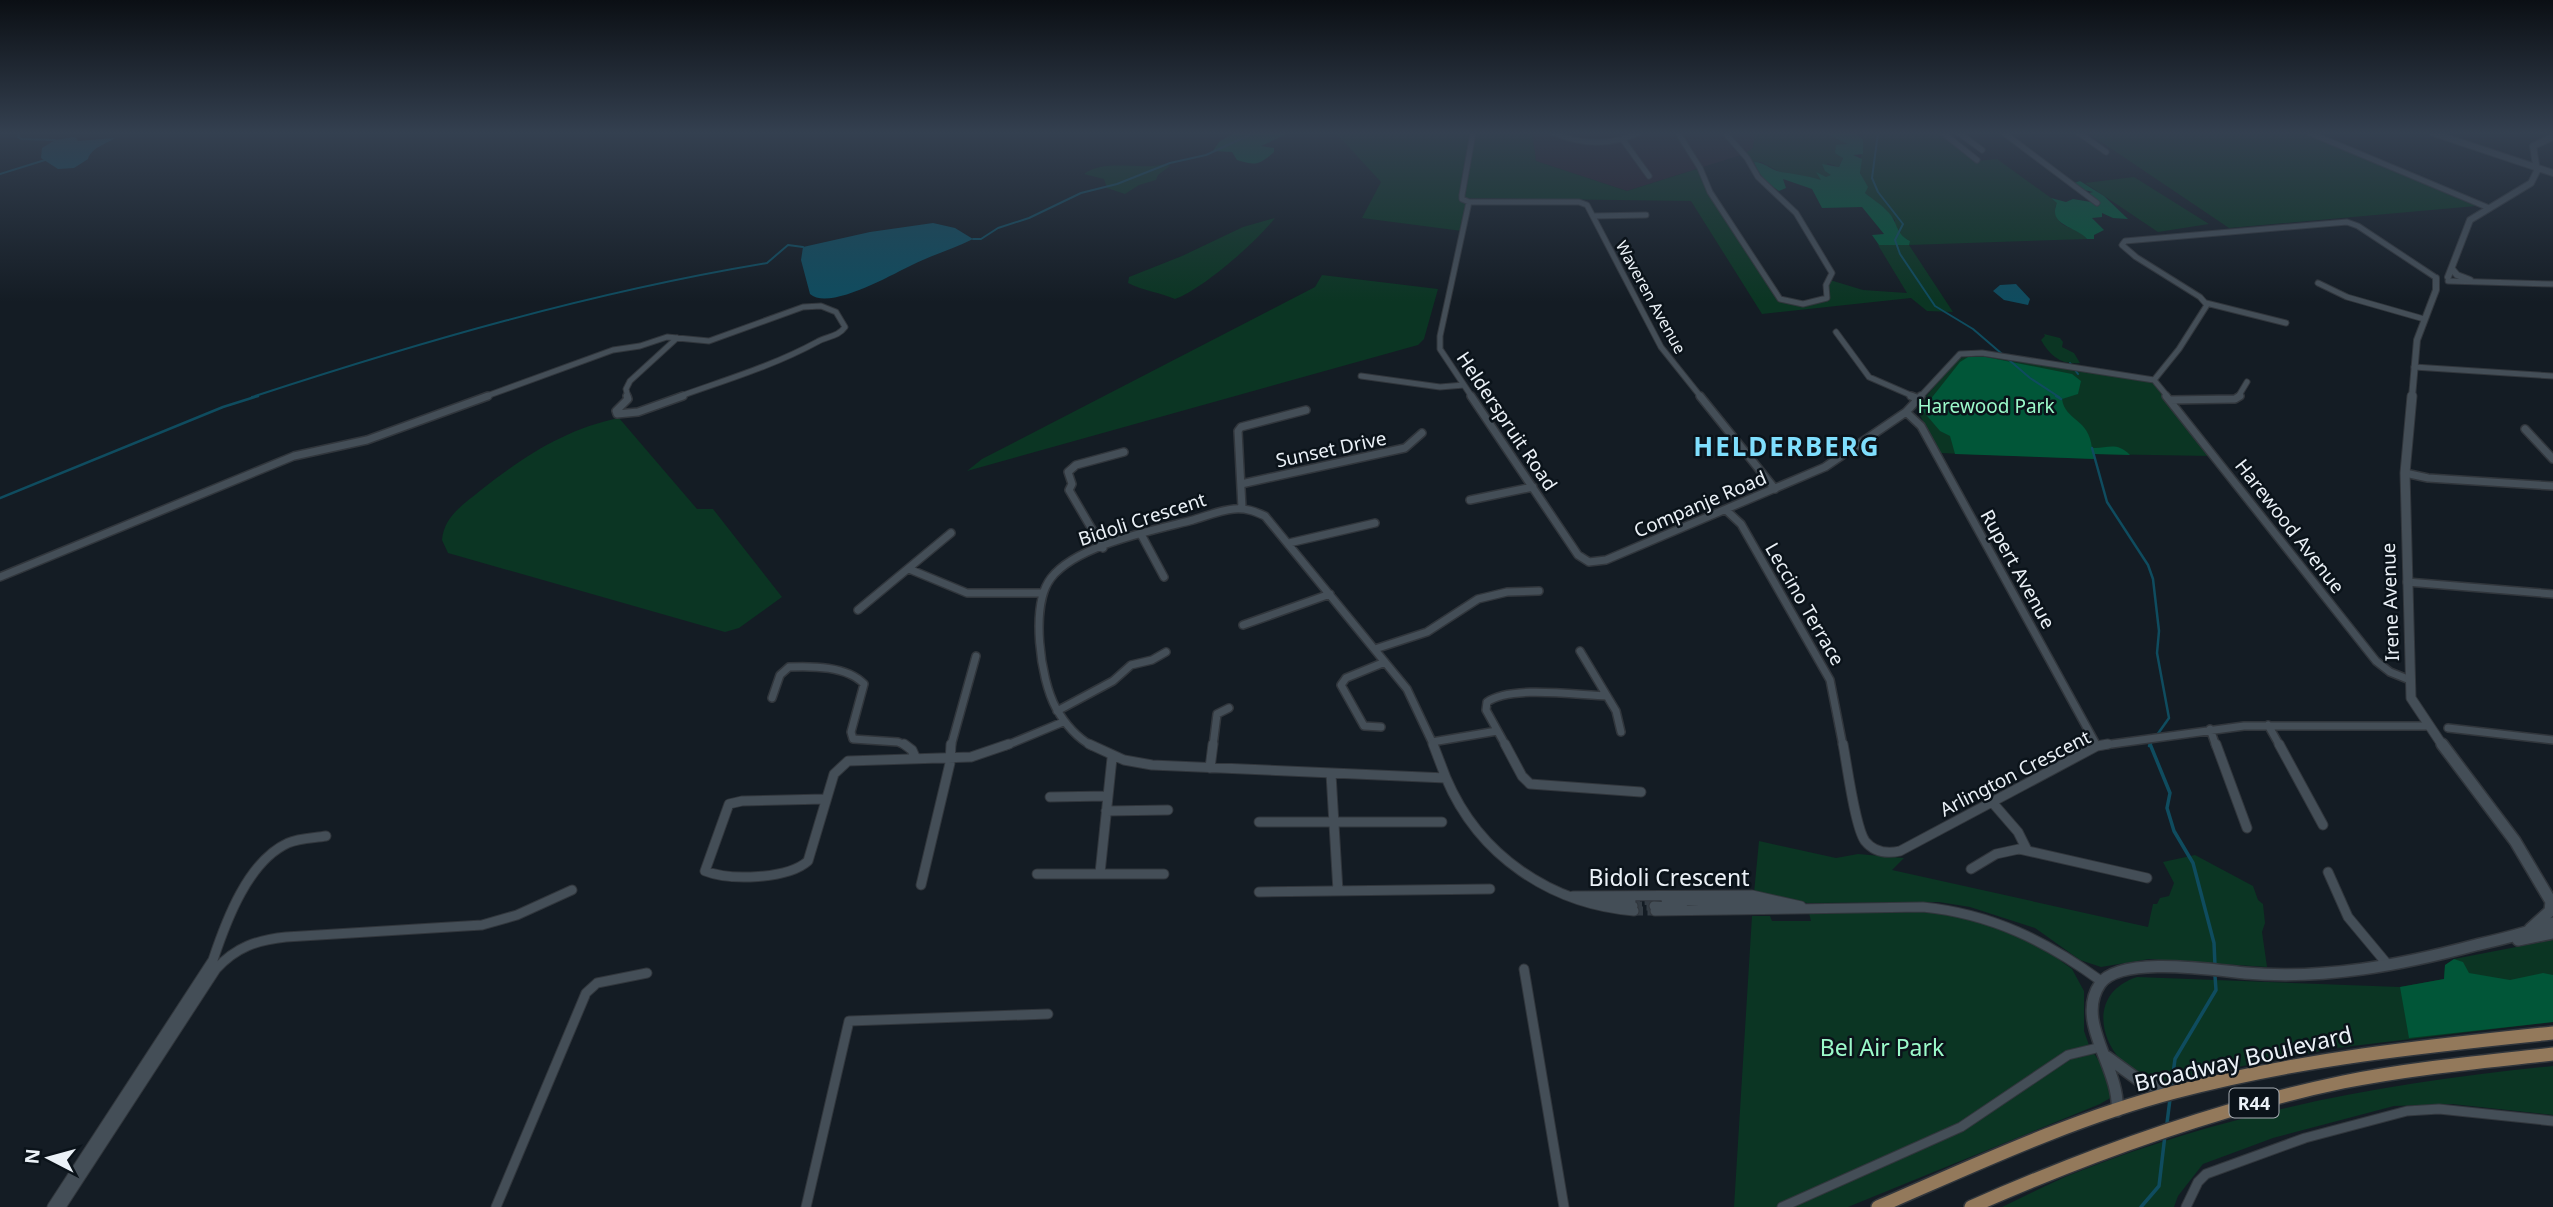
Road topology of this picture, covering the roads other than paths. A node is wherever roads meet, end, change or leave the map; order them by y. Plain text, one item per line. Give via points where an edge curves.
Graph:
1 (1463, 189) edge
2 (1709, 189) edge
3 (1771, 189) edge
4 (2079, 189) edge
5 (2444, 189) edge
6 (2522, 189) edge
7 (1469, 202) junction
8 (2097, 203) dead end
9 (2489, 208) junction
10 (1646, 215) dead end
11 (1593, 216) junction
12 (2452, 267) junction
13 (2442, 278) junction
14 (2473, 281) junction
15 (2318, 283) dead end
16 (2553, 285) edge
17 (2206, 303) junction
18 (2424, 319) junction
19 (2286, 323) dead end
20 (1836, 332) dead end
21 (677, 338) junction
22 (2414, 367) junction
23 (1361, 376) dead end
24 (2553, 376) edge
25 (2154, 380) junction
26 (2247, 382) dead end
27 (1464, 385) junction
28 (1919, 399) junction
29 (2170, 400) junction
30 (1306, 410) dead end
31 (1906, 412) junction
32 (2525, 429) dead end
33 (1422, 433) dead end
34 (1124, 452) dead end
35 (2553, 459) edge
36 (2405, 473) junction
37 (1241, 484) junction
38 (2553, 486) edge
39 (1533, 487) junction
40 (1775, 489) junction
41 (1470, 500) dead end
42 (1242, 508) junction
43 (1726, 510) junction
44 (1376, 523) dead end
45 (951, 533) dead end
46 (1142, 536) junction
47 (1289, 543) junction
48 (1103, 548) junction
49 (1589, 562) joint
50 (909, 569) junction
51 (0, 577) edge
52 (1164, 577) dead end
53 (2407, 582) junction
54 (1539, 591) dead end
55 (1042, 593) junction
56 (1330, 594) junction
57 (2553, 594) edge
58 (858, 610) dead end
59 (1243, 625) dead end
60 (1375, 649) junction
61 (1580, 651) dead end
62 (1166, 652) dead end
63 (976, 656) dead end
64 (1385, 662) junction
65 (2410, 680) junction
66 (1607, 696) junction
67 (772, 698) dead end
68 (1229, 708) dead end
69 (1057, 711) junction
70 (1063, 722) junction
71 (2269, 725) junction
72 (2428, 726) junction
73 (1381, 727) dead end
74 (2448, 728) dead end
75 (2210, 730) junction
76 (1497, 731) junction
77 (1621, 732) dead end
78 (2553, 740) edge
79 (1432, 742) junction
80 (2097, 746) junction
81 (1112, 758) junction
82 (916, 759) junction
83 (950, 760) junction
84 (1210, 768) junction
85 (1331, 774) junction
86 (1447, 778) junction
87 (1641, 792) dead end
88 (1108, 796) junction
89 (1050, 797) dead end
90 (825, 799) junction
91 (1992, 802) junction
92 (1168, 810) dead end
93 (1106, 811) junction
94 (1259, 822) dead end
95 (1334, 822) junction
96 (1442, 822) dead end
97 (2323, 825) dead end
98 (2247, 828) dead end
99 (326, 836) dead end
100 (1868, 844) joint
101 (2027, 850) junction
102 (1971, 869) dead end
103 (2328, 872) dead end
104 (1100, 873) junction
105 (1037, 874) dead end
106 (1164, 874) dead end
107 (2147, 878) dead end
108 (921, 885) dead end
109 (1490, 889) dead end
110 (572, 890) dead end
111 (1338, 891) junction
112 (1259, 892) dead end
113 (1566, 896) junction
114 (2551, 896) edge
115 (1776, 905) junction
116 (2553, 923) edge
117 (2553, 933) edge
118 (2519, 934) junction
119 (2499, 941) junction
120 (2389, 966) junction
121 (1524, 969) dead end
122 (647, 973) dead end
123 (2101, 981) junction
124 (1048, 1014) dead end
125 (2553, 1033) edge
126 (2103, 1051) junction
127 (2553, 1054) edge
128 (2174, 1093) junction
129 (2117, 1111) junction
130 (2553, 1121) edge
131 (51, 1207) edge
132 (61, 1207) edge
133 (496, 1207) edge
134 (806, 1207) edge
135 (1564, 1207) edge
136 (1782, 1207) edge
137 (1878, 1207) edge
138 (1970, 1207) edge
139 (2186, 1207) edge

1 - 7 street, Helderspruit Road via 1462,199
2 - 3 street via 1780,299 1804,304 1827,298 1826,285 1832,273 1824,257 1796,214
4 - 8 street
5 - 9 street
6 - 9 street, Irene Avenue
7 - 11 street via 1579,202 1587,205
7 - 27 street, Helderspruit Road via 1439,344
9 - 12 street, Irene Avenue via 2468,222
10 - 11 street
11 - 40 street, Waveren Avenue via 1661,347
12 - 13 street, Irene Avenue
12 - 14 street via 2457,275
13 - 14 street
13 - 17 street via 2347,222 2122,243
13 - 18 street, Irene Avenue
14 - 16 street
15 - 18 street via 2339,295
17 - 19 street
17 - 25 street via 2206,310
18 - 22 street, Irene Avenue
20 - 28 street via 1869,377
21 - 21 street via 714,340 791,310 824,306 839,314 845,324 841,333 800,353 638,411 617,414 628,399 630,381
21 - 51 street via 613,350 367,440 294,457
22 - 24 street
22 - 36 street, Irene Avenue
23 - 27 street via 1440,387
25 - 28 street, Companje Road via 1966,353 1956,356
25 - 29 street, Harewood Avenue
26 - 29 street via 2235,399
27 - 39 street, Helderspruit Road
28 - 31 street, Companje Road
29 - 65 street, Harewood Avenue via 2376,661
30 - 37 street via 1238,430
31 - 40 street, Companje Road via 1825,467
31 - 80 street, Rupert Avenue via 1921,426
32 - 35 street
33 - 37 street, Sunset Drive via 1405,449
34 - 48 street via 1068,472 1069,490
36 - 38 street
36 - 53 street, Irene Avenue
37 - 42 street
39 - 41 street
39 - 49 street, Helderspruit Road via 1578,555
40 - 43 street, Companje Road
42 - 46 street, Bidoli Crescent
42 - 47 street, Bidoli Crescent via 1261,512
43 - 49 street, Companje Road via 1606,561
43 - 100 street, Leccino Terrace via 1741,524 1830,680 1861,834
44 - 47 street
45 - 50 street
46 - 48 street, Bidoli Crescent
46 - 52 street
47 - 56 street, Bidoli Crescent
48 - 55 street, Bidoli Crescent via 1068,563 1051,576
50 - 55 street via 967,593
50 - 58 street
53 - 57 street
53 - 65 street, Irene Avenue
54 - 60 street via 1478,599 1427,632
55 - 69 street via 1041,664
56 - 59 street
56 - 60 street, Bidoli Crescent
60 - 64 street, Bidoli Crescent
61 - 66 street
62 - 69 street via 1131,665 1113,681
63 - 83 street
64 - 73 street via 1346,678 1342,685 1364,726
64 - 79 street, Bidoli Crescent via 1413,698
65 - 72 street, Irene Avenue via 2413,703
66 - 76 street via 1494,696 1485,706
66 - 77 street
67 - 82 street via 780,675 789,667 857,676 864,684 853,739 902,742
68 - 84 street via 1217,714
69 - 70 street
70 - 81 street via 1079,739
70 - 83 street via 993,751
71 - 72 street, Arlington Crescent
71 - 75 street, Arlington Crescent
71 - 97 street
72 - 114 street, Irene Avenue via 2486,800
74 - 78 street
75 - 80 street, Arlington Crescent
75 - 98 street
76 - 79 street
76 - 87 street via 1530,784
79 - 86 street, Bidoli Crescent
80 - 91 street, Arlington Crescent
81 - 84 street
81 - 88 street
82 - 83 street
82 - 90 street via 853,759 834,774
83 - 108 street
84 - 85 street
85 - 86 street
85 - 95 street
86 - 113 street, Bidoli Crescent via 1487,842 1524,875
88 - 89 street
88 - 93 street
90 - 90 street via 729,804 705,871 715,876 798,872 808,861
91 - 100 street, Arlington Crescent via 1897,853 1880,852
91 - 101 street
92 - 93 street
93 - 104 street
94 - 95 street
95 - 96 street
95 - 111 street
99 - 131 street via 282,846 256,870 227,917 213,960
101 - 102 street via 2005,851
101 - 107 street
103 - 120 street via 2348,917
104 - 105 street
104 - 106 street
109 - 111 street
110 - 132 street via 524,913 482,926 286,936 254,941 233,951 209,980
111 - 112 street
113 - 113 street, Bidoli Crescent via 1607,901 1633,906 1618,911
113 - 115 street, Bidoli Crescent via 1752,895
114 - 118 street via 2550,911 2535,927
115 - 115 street, Bidoli Crescent via 1708,911 1654,906
115 - 123 street, Bidoli Crescent via 1965,911 2044,941
116 - 118 street
117 - 119 street
118 - 119 street
119 - 120 street
120 - 123 street via 2302,976 2136,967
121 - 135 street
122 - 133 street via 597,983 586,993
123 - 126 street via 2090,1017
124 - 134 street via 849,1021
125 - 128 main road, Broadway Boulevard / R44 via 2349,1056
126 - 128 street via 2140,1081
126 - 129 street via 2117,1085
126 - 136 street via 2068,1055 1961,1127
127 - 138 main road, R44 via 2399,1072 2233,1108 2049,1172
128 - 129 main road, Broadway Boulevard / R44
129 - 137 main road, Broadway Boulevard / R44 via 2012,1149
130 - 139 street via 2407,1111 2305,1138 2206,1174

